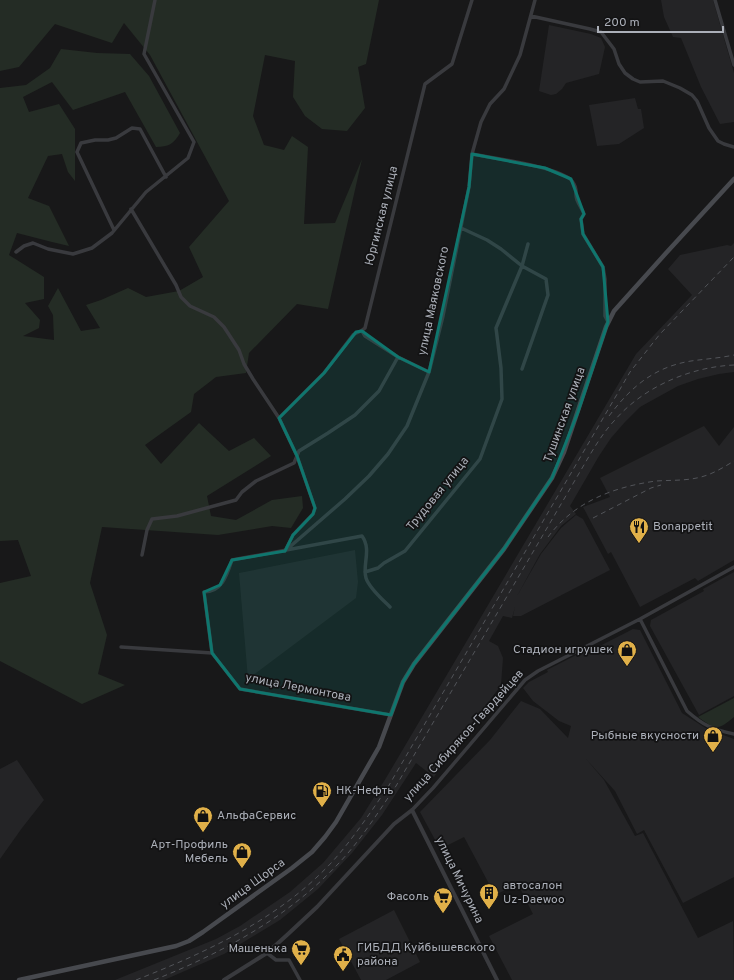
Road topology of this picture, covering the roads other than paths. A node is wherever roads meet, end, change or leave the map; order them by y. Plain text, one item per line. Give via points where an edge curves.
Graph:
1 (155, 0) edge
2 (472, 0) edge
3 (535, 0) edge
4 (715, 0) edge
5 (531, 16) junction
6 (734, 66) edge
7 (734, 147) edge
8 (472, 154) junction
9 (166, 177) junction
10 (734, 179) edge
11 (131, 209) junction
12 (461, 228) junction
13 (114, 230) junction
14 (528, 244) dead end
15 (16, 252) dead end
16 (522, 266) junction
17 (608, 322) junction
18 (362, 332) junction
19 (398, 357) junction
20 (522, 369) dead end
21 (429, 372) junction
22 (279, 418) junction
23 (297, 456) junction
24 (285, 551) junction
25 (142, 555) dead end
26 (734, 567) edge
27 (365, 572) junction
28 (390, 607) dead end
29 (640, 619) junction
30 (121, 647) dead end
31 (212, 653) junction
32 (402, 682) joint
33 (390, 715) junction
34 (734, 734) edge
35 (412, 810) junction
36 (267, 953) junction
37 (19, 980) edge
38 (224, 980) edge
39 (300, 980) edge
40 (497, 980) edge

1 - 9 street via 144,54 194,142 188,158
2 - 18 street, Юргинская улица via 452,64 425,84
3 - 5 street, улица Маяковского
4 - 6 street
5 - 7 street via 601,32 614,49 625,74 640,82 663,82 692,95 718,141
5 - 8 street, улица Маяковского via 520,55 504,89 490,104 481,122
8 - 12 street, улица Маяковского
8 - 17 street via 561,173 571,179 577,189 576,199 584,214 581,219 583,234 603,267 605,316
9 - 11 street via 146,192
9 - 13 street via 140,129 132,128 108,140 81,143 77,152
10 - 17 main road, Тушинская улица via 614,311
11 - 13 street
11 - 22 street via 181,297 190,306 214,317 224,326 239,350 244,364
12 - 16 street via 501,248
12 - 21 street, улица Маяковского
13 - 15 street via 92,248 73,254 33,243
14 - 16 street, Трудовая улица
16 - 20 street via 546,279 548,295
16 - 27 street, Трудовая улица via 496,328 502,399 480,459 405,551 378,568
17 - 32 main road, Тушинская улица via 564,452 552,478 504,549
18 - 19 street
18 - 22 street via 353,335 324,373
19 - 21 street
19 - 23 street via 379,391 355,415 299,451
21 - 24 street, улица Маяковского via 407,426 388,454 345,499
22 - 23 street
23 - 24 street via 315,508 313,514 293,535
23 - 25 street via 294,463 256,481 236,500 177,516 152,519
24 - 27 street via 362,536 366,546
24 - 31 street via 232,560 220,585 210,592 204,592
26 - 29 street, улица Сибиряков-Гвардейцев
27 - 28 street via 368,583
29 - 34 street via 687,711 713,730
29 - 35 street, улица Сибиряков-Гвардейцев via 538,671 526,680
30 - 31 street
31 - 33 street, улица Лермонтова via 240,689
32 - 33 main road, улица Щорса
33 - 37 main road, улица Щорса via 379,747 325,837 312,852 292,868 208,929 176,946
35 - 36 street, улица Сибиряков-Гвардейцев via 394,824 316,907
35 - 40 street, улица Мичурина
36 - 38 street, улица Сибиряков-Гвардейцев
36 - 39 street via 276,960 289,960

